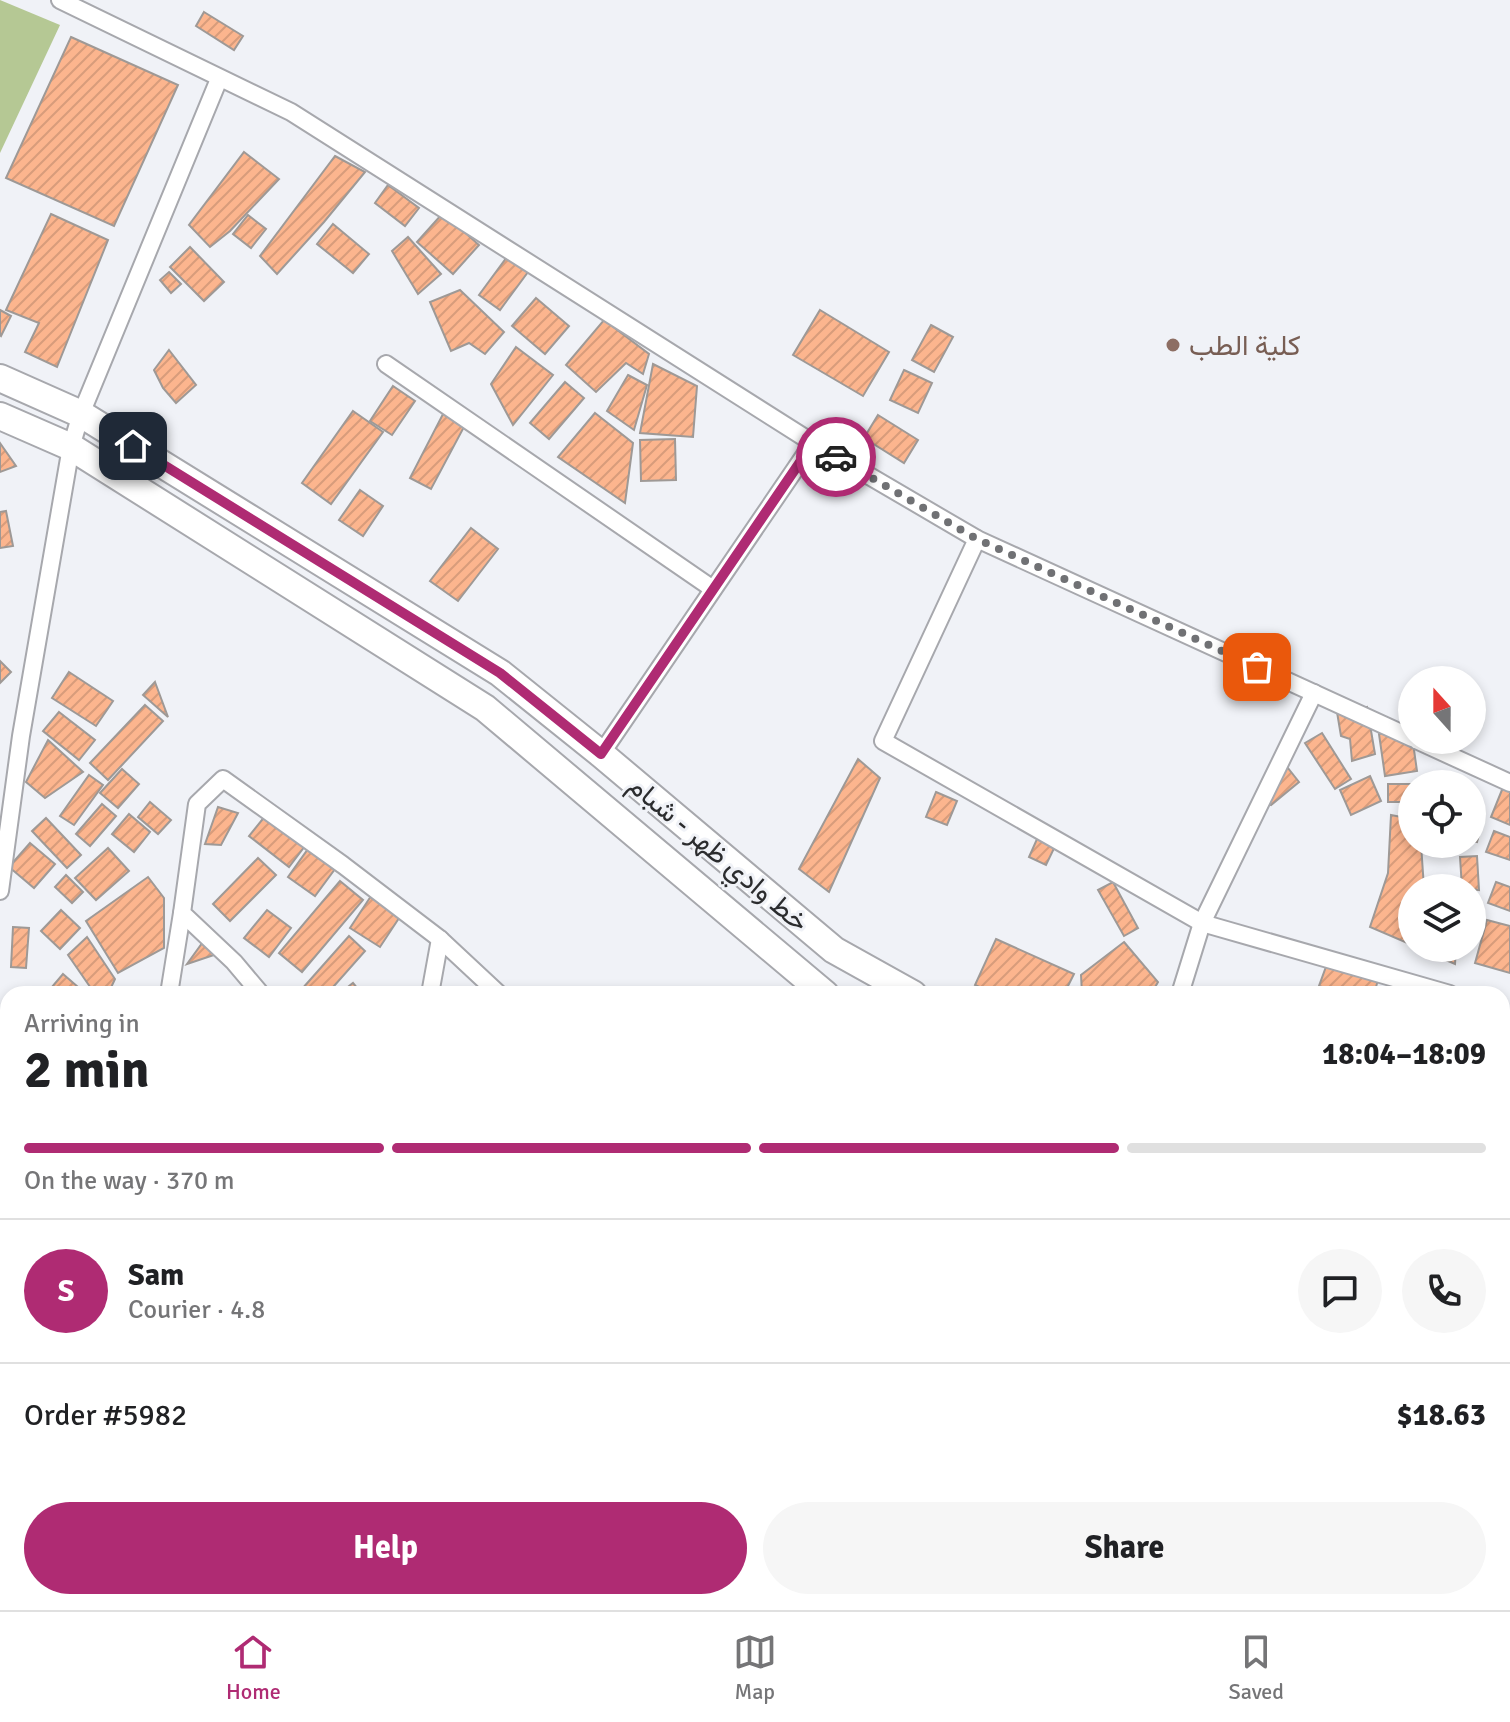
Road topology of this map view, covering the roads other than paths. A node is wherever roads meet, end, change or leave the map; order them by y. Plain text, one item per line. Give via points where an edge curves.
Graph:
1 (60, 0) edge
2 (102, 0) edge
3 (93, 15) junction
4 (219, 79) junction
5 (386, 364) dead end
6 (0, 378) edge
7 (81, 414) junction
8 (0, 416) edge
9 (813, 443) junction
10 (71, 447) junction
11 (977, 539) junction
12 (713, 589) junction
13 (1314, 693) junction
14 (1398, 732) edge
15 (601, 754) junction
16 (1447, 754) edge
17 (1510, 783) edge
18 (0, 891) edge
19 (182, 913) junction
20 (1202, 923) junction
21 (440, 939) junction
22 (170, 986) edge
23 (254, 986) edge
24 (431, 986) edge
25 (490, 986) edge
26 (815, 986) edge
27 (899, 986) edge
28 (1182, 986) edge
29 (1422, 986) edge
30 (224, 1610) edge
31 (267, 1610) edge

1 - 3 street
2 - 3 street
3 - 4 street
4 - 7 street
4 - 9 street via 291,112
5 - 12 street
6 - 7 main road, خط وادي ظهر - شبام
7 - 10 street
7 - 15 main road, خط وادي ظهر - شبام via 500,673
8 - 10 main road, خط وادي ظهر - شبام
9 - 11 street
9 - 12 street
10 - 18 street
10 - 26 main road, خط وادي ظهر - شبام via 485,708
11 - 13 street
11 - 20 street via 883,741
12 - 15 street
13 - 14 street
13 - 20 street
15 - 27 main road, خط وادي ظهر - شبام via 834,950
16 - 17 street
19 - 21 street via 197,804 223,779
19 - 22 street
19 - 23 street
20 - 28 street
20 - 29 street
21 - 24 street
21 - 25 street
30 - 31 street

